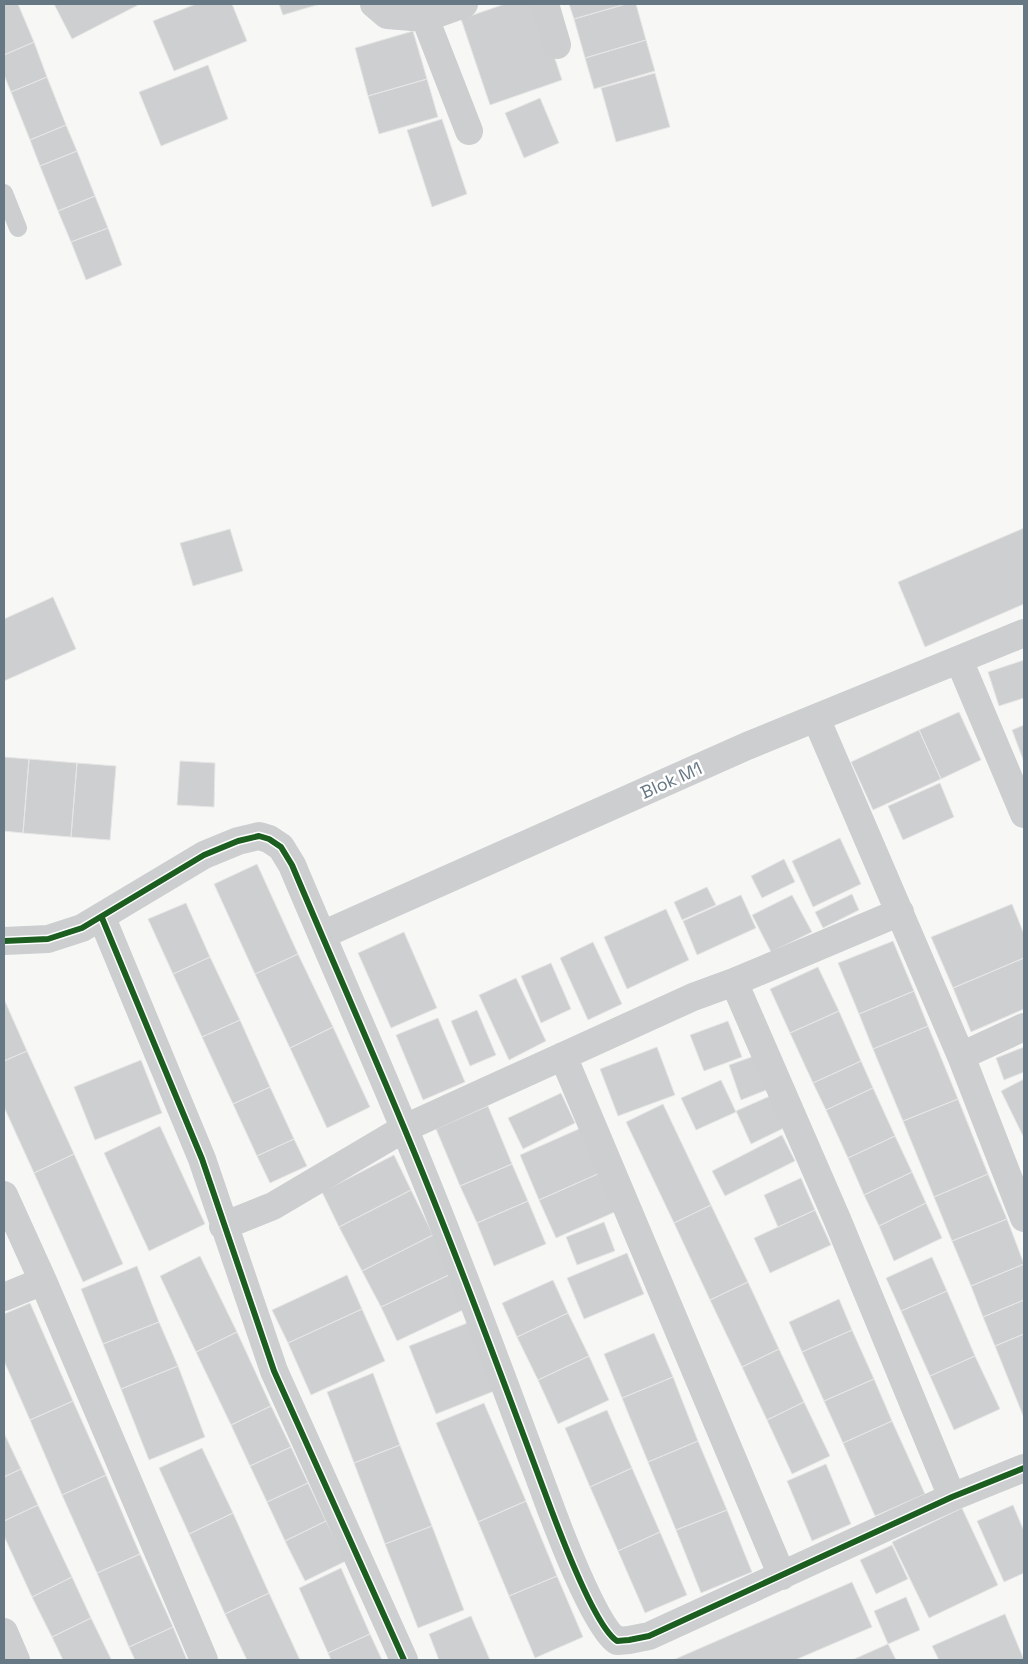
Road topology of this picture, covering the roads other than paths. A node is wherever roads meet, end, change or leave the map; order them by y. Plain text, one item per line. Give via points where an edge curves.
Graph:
1 (374, 4) edge
2 (464, 4) edge
3 (545, 4) edge
4 (425, 18) junction
5 (557, 45) dead end
6 (469, 131) dead end
7 (4, 193) edge
8 (18, 228) dead end
9 (1024, 633) edge
10 (959, 660) junction
11 (816, 718) junction
12 (1024, 814) edge
13 (900, 912) junction
14 (102, 918) junction
15 (322, 935) junction
16 (4, 941) edge
17 (734, 982) junction
18 (1024, 1027) edge
19 (563, 1056) junction
20 (962, 1056) junction
21 (404, 1128) junction
22 (4, 1195) edge
23 (1024, 1218) edge
24 (223, 1226) junction
25 (43, 1281) junction
26 (4, 1296) edge
27 (1024, 1468) edge
28 (952, 1497) junction
29 (782, 1576) junction
30 (4, 1632) edge
31 (16, 1660) edge
32 (204, 1660) edge
33 (404, 1660) edge

1 - 4 street via 387,16
2 - 4 street
3 - 5 street
4 - 6 street
7 - 8 lane
9 - 10 street, Blok M1
10 - 11 street, Blok M1
10 - 12 street
11 - 13 street
11 - 15 street, Blok M1
13 - 17 street
13 - 20 street
14 - 15 street via 204,855 259,836 281,847
14 - 16 street via 48,939
14 - 24 street via 202,1159
15 - 21 street
17 - 19 street via 692,997
17 - 28 street via 837,1218
18 - 20 street
19 - 21 street
19 - 29 street
20 - 23 street
21 - 24 street via 273,1206
21 - 29 street via 484,1328 558,1528 594,1611 613,1638 629,1640 649,1636
22 - 25 street
24 - 33 street via 274,1371
25 - 26 street
25 - 32 street
27 - 28 street
28 - 29 street
30 - 31 street

